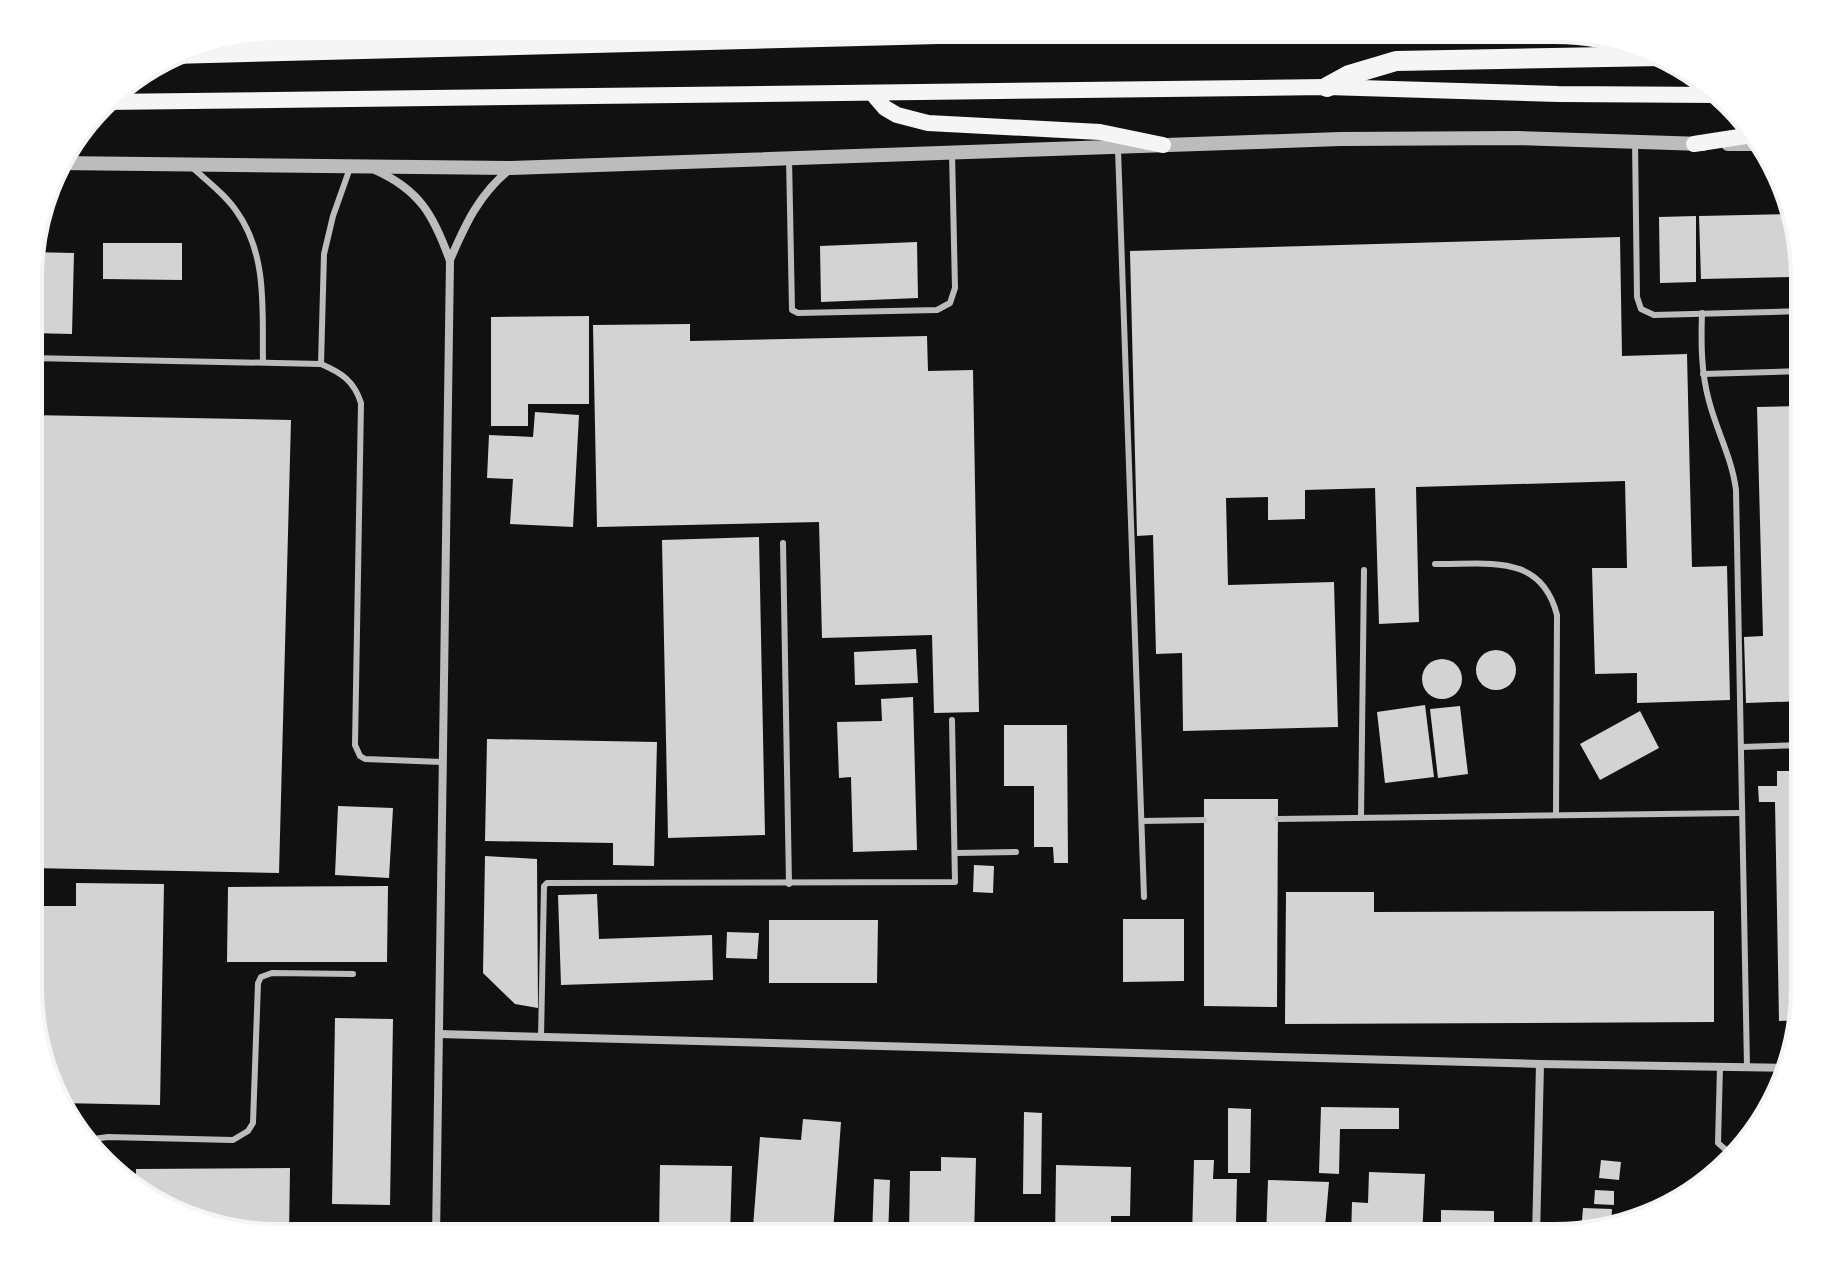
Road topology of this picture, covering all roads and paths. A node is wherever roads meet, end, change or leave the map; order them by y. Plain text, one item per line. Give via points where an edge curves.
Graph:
1 (621, 42) edge
2 (208, 53) edge
3 (1635, 57) edge
4 (1327, 87) junction
5 (873, 94) junction
6 (1703, 95) edge
7 (122, 102) edge
8 (1744, 136) edge
9 (1635, 141) junction
10 (1694, 144) junction
11 (1749, 144) edge
12 (1118, 145) junction
13 (1163, 145) junction
14 (952, 153) junction
15 (789, 158) junction
16 (72, 163) edge
17 (191, 166) junction
18 (350, 167) junction
19 (370, 168) junction
20 (511, 168) junction
21 (450, 261) junction
22 (1790, 311) edge
23 (1702, 313) junction
24 (42, 358) edge
25 (263, 362) junction
26 (321, 364) junction
27 (1790, 371) edge
28 (1703, 374) junction
29 (783, 543) dead end
30 (1435, 564) dead end
31 (1364, 570) dead end
32 (952, 720) dead end
33 (1790, 745) edge
34 (1741, 747) junction
35 (442, 762) junction
36 (1742, 813) junction
37 (1556, 815) junction
38 (1361, 817) junction
39 (1278, 819) dead end
40 (1204, 820) dead end
41 (1142, 821) junction
42 (1016, 852) dead end
43 (956, 853) junction
44 (789, 884) junction
45 (1144, 897) dead end
46 (353, 974) dead end
47 (439, 1034) junction
48 (541, 1037) junction
49 (1540, 1064) junction
50 (1720, 1067) junction
51 (1747, 1067) junction
52 (1777, 1068) edge
53 (97, 1139) edge
54 (1726, 1150) edge
55 (436, 1223) edge
56 (1536, 1224) edge

1 - 2 main road
3 - 4 main road via 1396,61
4 - 5 main road
4 - 6 main road
5 - 7 main road
5 - 13 main road via 885,108 913,120 1122,134
8 - 10 main road
9 - 10 street
9 - 13 street via 1429,138
9 - 23 lane via 1638,304 1654,315
10 - 11 street
12 - 13 street
12 - 14 street
12 - 41 lane
14 - 15 street
14 - 15 lane via 955,288 950,303 937,310 792,310
15 - 20 street
16 - 17 street
17 - 18 street
17 - 25 lane via 236,209 253,240 262,288
18 - 19 street
18 - 26 lane via 324,254
19 - 20 street
19 - 21 street via 401,184 427,208
20 - 21 street via 474,209
21 - 35 street
22 - 23 lane
23 - 28 lane
24 - 25 lane
25 - 26 lane
26 - 35 lane via 347,378 361,403 357,751 370,760
27 - 28 lane
28 - 34 lane via 1736,490
29 - 44 lane
30 - 37 lane via 1527,570 1553,597
31 - 38 lane
32 - 43 lane
33 - 34 lane
34 - 36 lane
35 - 47 street
36 - 37 lane
36 - 51 lane
37 - 38 lane
38 - 39 lane
40 - 41 lane
41 - 45 lane
42 - 43 lane
43 - 44 lane via 957,879 952,883
44 - 48 lane via 545,884
46 - 53 lane via 261,977 253,1123 241,1137
47 - 48 street
47 - 55 street
48 - 49 street
49 - 50 street
49 - 56 street
50 - 51 street
50 - 54 lane via 1718,1143
51 - 52 street

